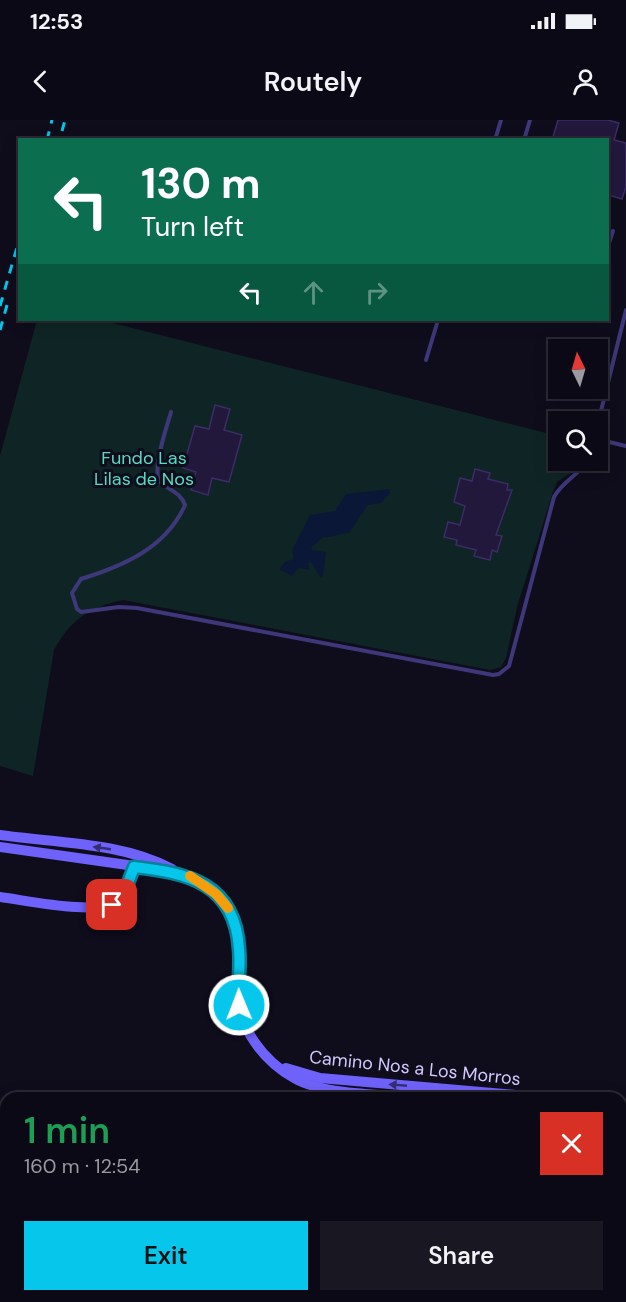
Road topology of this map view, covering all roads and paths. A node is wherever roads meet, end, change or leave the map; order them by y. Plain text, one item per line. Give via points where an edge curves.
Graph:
1 (501, 120) edge
2 (530, 120) edge
3 (496, 138) edge
4 (525, 138) edge
5 (613, 231) dead end
6 (609, 243) edge
7 (626, 310) edge
8 (438, 321) edge
9 (426, 360) dead end
10 (601, 411) edge
11 (171, 412) dead end
12 (608, 442) edge
13 (626, 446) edge
14 (581, 471) edge
15 (0, 835) edge
16 (0, 847) edge
17 (134, 867) junction
18 (177, 872) junction
19 (0, 897) edge
20 (320, 1088) edge
21 (364, 1092) edge
22 (412, 1092) edge

1 - 3 lane
2 - 4 lane
5 - 6 lane
7 - 10 lane
8 - 9 lane
11 - 14 lane via 156,472 160,482 182,497 185,505 139,557 81,579 72,593 81,612 137,608 499,674 509,666 554,497 559,487
12 - 13 lane
18 -> 15 main road via 125,852
16 - 17 main road, Camino Nos a Los Morros
17 - 18 main road, Camino Nos a Los Morros
17 - 19 main road via 123,894 116,903 105,907 88,909
18 - 20 main road, Camino Nos a Los Morros via 208,887 228,909 236,926 242,1016 258,1047 277,1065
20 - 21 main road, Camino Nos a Los Morros
22 -> 20 main road, Camino Nos a Los Morros

